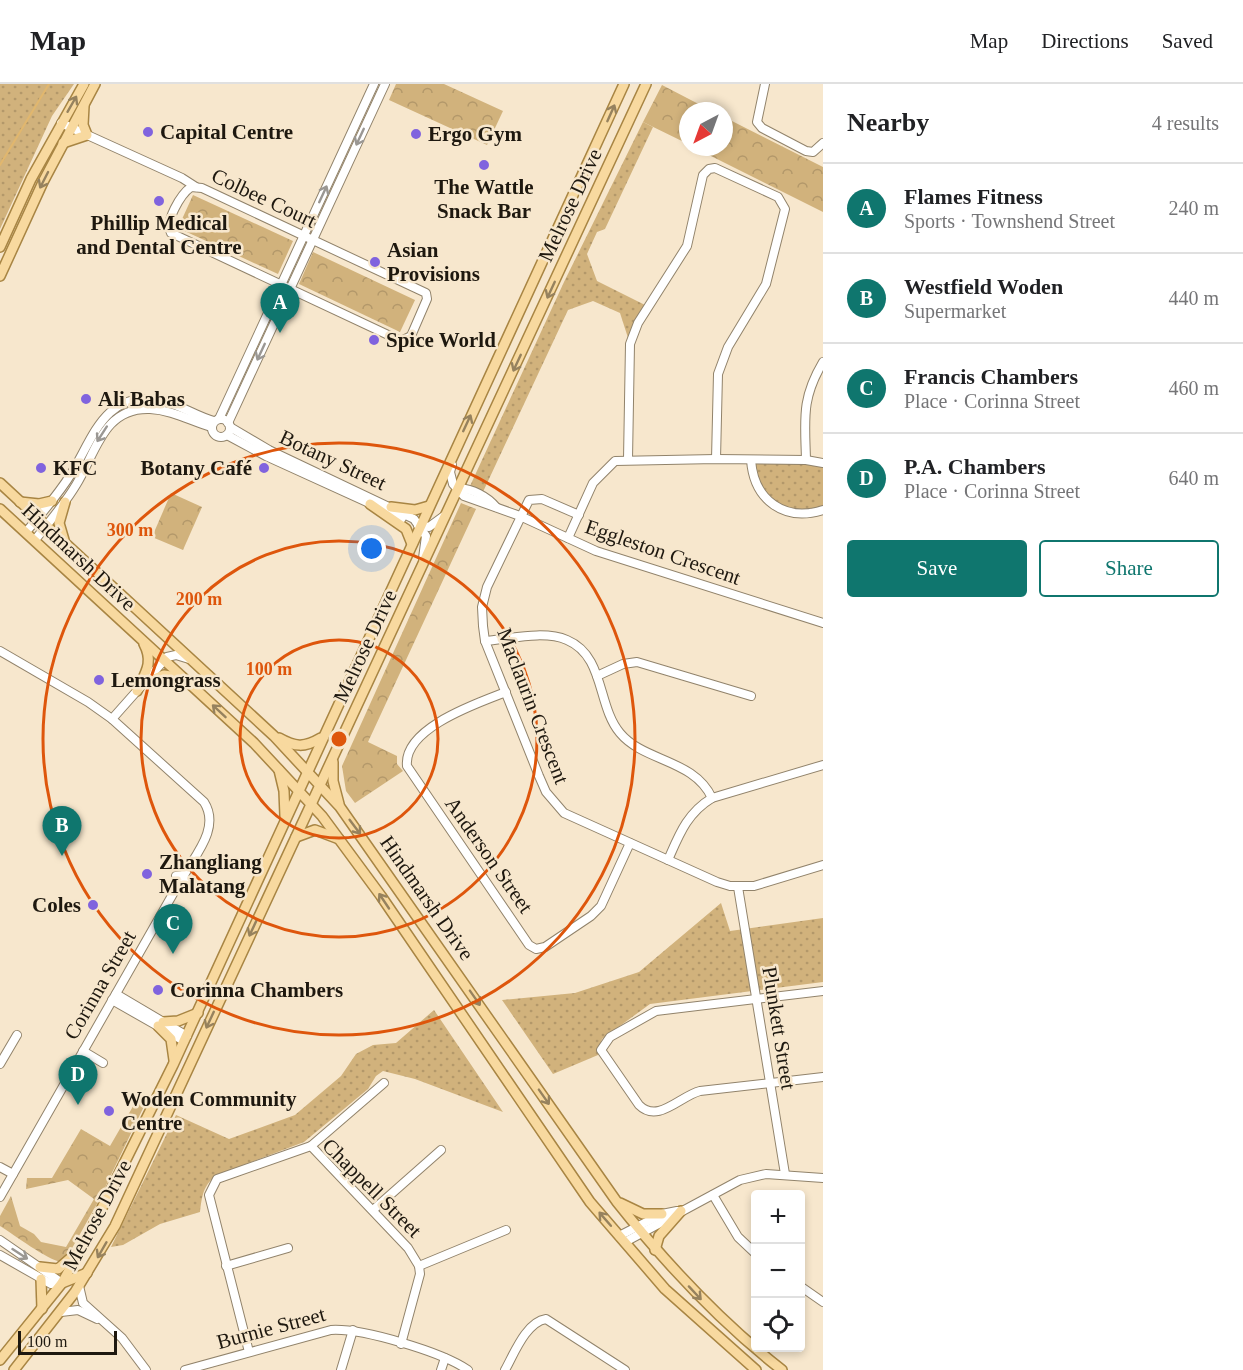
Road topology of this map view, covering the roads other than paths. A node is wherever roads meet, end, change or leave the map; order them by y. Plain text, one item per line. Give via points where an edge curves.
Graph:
1 (84, 84) edge
2 (95, 84) edge
3 (374, 84) edge
4 (385, 84) edge
5 (624, 84) edge
6 (646, 84) edge
7 (765, 84) edge
8 (84, 104) junction
9 (65, 125) junction
10 (87, 135) junction
11 (63, 143) junction
12 (823, 143) edge
13 (174, 176) junction
14 (196, 187) junction
15 (183, 194) junction
16 (304, 236) junction
17 (313, 240) junction
18 (0, 247) edge
19 (0, 276) edge
20 (281, 285) junction
21 (290, 289) junction
22 (823, 362) edge
23 (215, 422) junction
24 (228, 428) junction
25 (454, 452) junction
26 (628, 459) junction
27 (716, 459) junction
28 (751, 460) junction
29 (806, 460) junction
30 (823, 463) edge
31 (0, 483) edge
32 (456, 486) junction
33 (434, 495) junction
34 (52, 501) junction
35 (20, 502) junction
36 (65, 502) junction
37 (370, 504) junction
38 (429, 506) junction
39 (391, 507) junction
40 (0, 509) edge
41 (823, 510) edge
42 (447, 513) junction
43 (579, 514) junction
44 (520, 516) junction
45 (38, 518) junction
46 (46, 526) junction
47 (421, 526) junction
48 (26, 532) junction
49 (568, 538) junction
50 (34, 540) junction
51 (64, 543) junction
52 (412, 544) junction
53 (422, 566) junction
54 (823, 623) edge
55 (141, 639) junction
56 (485, 641) junction
57 (171, 643) junction
58 (0, 651) edge
59 (168, 659) junction
60 (189, 659) junction
61 (597, 676) junction
62 (183, 678) junction
63 (150, 681) junction
64 (137, 691) junction
65 (506, 692) junction
66 (751, 696) dead end
67 (112, 719) junction
68 (274, 736) junction
69 (321, 738) junction
70 (333, 757) junction
71 (823, 765) edge
72 (279, 768) junction
73 (306, 771) junction
74 (320, 786) junction
75 (298, 789) junction
76 (712, 798) junction
77 (311, 804) junction
78 (340, 807) junction
79 (285, 818) junction
80 (296, 837) junction
81 (341, 840) junction
82 (630, 843) junction
83 (668, 860) junction
84 (823, 865) edge
85 (738, 887) junction
86 (211, 983) junction
87 (823, 991) edge
88 (114, 997) junction
89 (221, 997) junction
90 (756, 999) junction
91 (200, 1009) junction
92 (161, 1024) junction
93 (16, 1035) dead end
94 (185, 1039) junction
95 (198, 1045) junction
96 (83, 1052) junction
97 (102, 1063) dead end
98 (0, 1064) edge
99 (173, 1065) junction
100 (823, 1077) edge
101 (384, 1083) dead end
102 (770, 1083) junction
103 (311, 1146) junction
104 (441, 1150) dead end
105 (0, 1167) edge
106 (13, 1174) junction
107 (785, 1174) junction
108 (823, 1178) edge
109 (713, 1195) junction
110 (0, 1197) edge
111 (617, 1202) junction
112 (373, 1210) junction
113 (681, 1210) junction
114 (662, 1214) junction
115 (506, 1230) dead end
116 (639, 1230) junction
117 (622, 1239) junction
118 (0, 1240) edge
119 (86, 1240) junction
120 (288, 1248) dead end
121 (751, 1249) edge
122 (655, 1250) junction
123 (0, 1255) edge
124 (226, 1266) junction
125 (419, 1266) junction
126 (40, 1267) junction
127 (87, 1273) junction
128 (41, 1279) junction
129 (62, 1283) junction
130 (79, 1286) junction
131 (805, 1289) edge
132 (823, 1302) edge
133 (42, 1309) junction
134 (61, 1312) junction
135 (104, 1323) junction
136 (352, 1330) junction
137 (400, 1344) junction
138 (249, 1352) junction
139 (445, 1359) junction
140 (0, 1360) edge
141 (187, 1369) edge
142 (14, 1370) edge
143 (146, 1370) edge
144 (341, 1370) edge
145 (441, 1370) edge
146 (468, 1370) edge
147 (505, 1370) edge
148 (625, 1370) edge
149 (756, 1370) edge
150 (782, 1370) edge

9 -> 1 main road
2 - 8 main road
16 -> 3 street
4 -> 17 street
25 -> 5 main road, Melrose Drive
6 -> 32 main road, Melrose Drive
7 - 12 street via 757,114 762,128 806,151 813,152
8 - 9 main road
8 - 10 main road via 83,125
9 - 10 street
9 - 11 main road
9 - 18 main road
10 - 11 main road
10 - 13 street
11 -> 19 main road
13 - 14 street
13 - 15 street via 181,180
14 - 15 street, Colbee Court
14 - 16 street, Colbee Court
15 - 20 street, Colbee Court via 169,226 171,233
16 - 17 street, Colbee Court
16 - 20 street
17 - 21 street
17 - 21 street, Colbee Court via 426,293 411,336 401,341
20 - 21 street, Colbee Court
20 - 23 street
21 -> 24 street
22 - 29 street via 805,403
23 - 24 street
23 - 24 street via 216,436
23 - 34 street via 159,400 119,406 96,426
23 -> 36 street via 151,409 120,416 101,434
24 - 37 street, Botany Street via 266,456
24 - 39 street, Botany Street
25 - 32 street via 450,472
25 - 33 main road, Melrose Drive
26 - 27 street
26 - 27 street via 630,344 687,246 703,175 709,168 778,197 785,209 766,284 728,347 718,374
26 - 43 street via 615,461 603,470
27 - 28 street
28 - 29 street
28 - 41 street via 759,489 782,511 809,514
29 - 30 street
31 - 35 main road, Hindmarsh Drive
32 - 33 street
32 - 42 main road, Melrose Drive
32 - 44 street, Eggleston Crescent via 468,488 495,507
33 - 38 main road, Melrose Drive
34 - 35 main road
34 - 45 street
35 - 45 main road, Hindmarsh Drive
36 - 46 street
36 - 51 main road via 59,523
37 - 47 street, Botany Street
37 - 52 main road via 406,529
38 - 39 main road via 415,510
38 - 47 main road, Melrose Drive
39 - 47 street, Botany Street
40 - 48 main road, Hindmarsh Drive
42 - 47 street via 432,526
42 - 53 main road, Melrose Drive
43 - 44 street, Maclaurin Crescent via 536,498 528,500
43 - 49 street
44 - 49 street, Eggleston Crescent
44 - 56 street, Maclaurin Crescent via 484,599
45 - 46 main road, Hindmarsh Drive
45 - 48 street
46 - 50 street
46 - 51 main road, Hindmarsh Drive
47 - 52 main road, Melrose Drive
47 - 53 street via 426,540
48 - 50 main road, Hindmarsh Drive
49 - 54 street, Eggleston Crescent via 620,559
50 - 55 main road, Hindmarsh Drive
51 - 57 main road, Hindmarsh Drive
52 - 69 main road, Melrose Drive
53 - 70 main road, Melrose Drive
55 - 59 main road, Hindmarsh Drive
55 - 64 main road via 149,665
56 - 61 street via 554,636 567,640 579,647
56 - 65 street, Maclaurin Crescent
57 - 59 street
57 - 60 main road, Hindmarsh Drive
58 - 67 street, Corinna Street
59 - 60 street
59 - 62 main road, Hindmarsh Drive
59 - 63 street
59 - 64 street
60 - 68 main road, Hindmarsh Drive
61 - 66 street via 637,662
61 - 76 street via 620,733 637,747 682,767
62 - 63 main road via 164,675
72 -> 62 main road, Hindmarsh Drive
63 - 64 street
64 - 67 street
65 - 82 street, Maclaurin Crescent via 539,776 554,803 564,813
65 - 82 street, Anderson Street via 442,718 406,760 409,772 529,945 536,949 545,947 601,906
67 - 88 street, Corinna Street via 208,809 208,831 184,875 176,876 178,885
68 - 69 main road via 302,746
68 - 73 main road, Hindmarsh Drive
69 - 73 main road, Melrose Drive
70 - 74 main road, Melrose Drive
70 - 78 main road via 333,781
71 - 76 street
72 - 75 main road, Hindmarsh Drive
72 - 79 main road
73 - 74 main road, Hindmarsh Drive
73 - 75 main road, Melrose Drive
74 - 77 main road, Melrose Drive
74 - 78 main road, Hindmarsh Drive
75 - 77 main road, Hindmarsh Drive
75 - 79 main road, Melrose Drive
76 - 83 street via 686,821
77 - 80 main road, Melrose Drive
77 - 81 main road, Hindmarsh Drive
78 -> 111 main road, Hindmarsh Drive
79 - 86 main road, Melrose Drive
80 - 81 main road via 315,830
80 -> 89 main road, Melrose Drive
117 -> 81 main road, Hindmarsh Drive via 590,1202
82 - 83 street, Maclaurin Crescent
83 - 85 street, Maclaurin Crescent
84 - 85 street, Maclaurin Crescent via 754,886
85 - 90 street, Plunkett Street
86 - 89 main road
86 - 91 main road, Melrose Drive
87 - 90 street
88 - 92 street
88 - 96 street, Corinna Street
89 - 91 main road via 211,997
89 -> 95 main road, Melrose Drive
90 - 102 street, Plunkett Street
90 - 102 street via 656,1011 610,1037 601,1050 639,1105 653,1113 661,1112 687,1094
91 - 92 main road via 178,1021
91 - 94 main road, Melrose Drive
92 - 94 street
92 - 99 main road via 171,1039
93 - 98 street
94 - 95 main road
94 - 99 main road, Melrose Drive
95 -> 127 main road, Melrose Drive via 107,1242
96 - 97 street
96 - 106 street, Corinna Street
99 - 119 main road, Melrose Drive
100 - 102 street
101 - 103 street
102 - 107 street, Plunkett Street
103 - 112 street, Chappell Street
103 - 124 street, Chappell Street via 218,1179 209,1195
104 - 112 street
105 - 106 street
106 - 110 street, Corinna Street
107 - 108 street
107 - 109 street via 740,1180
109 - 113 street
109 - 121 street via 738,1237
111 - 114 main road via 643,1214
111 - 116 main road, Hindmarsh Drive
112 - 125 street, Chappell Street
113 - 114 street
113 - 116 street
113 - 122 main road via 659,1236
114 - 116 street
115 - 125 street
116 - 117 street
116 - 122 main road, Hindmarsh Drive
117 - 149 main road, Hindmarsh Drive via 665,1289
118 -> 126 street
119 - 126 main road via 58,1269
119 - 129 main road, Melrose Drive
120 - 124 street
122 -> 150 main road, Hindmarsh Drive via 707,1307
123 - 128 street
124 - 138 street, Chappell Street
125 - 137 street, Chappell Street
126 - 129 street
127 - 129 main road
127 - 130 main road, Melrose Drive
128 - 129 street via 51,1284
128 - 133 main road
129 - 133 main road, Melrose Drive
129 - 134 main road via 65,1289
130 - 134 main road, Melrose Drive
130 - 135 street via 83,1303
131 - 132 street
133 - 140 main road, Melrose Drive
134 - 135 street via 78,1310
134 - 142 main road, Melrose Drive
135 - 143 street via 122,1338
136 - 137 street, Burnie Street
136 - 138 street, Burnie Street via 330,1330
136 - 144 street
137 - 139 street, Burnie Street
138 - 141 street, Burnie Street
139 - 145 street
139 - 146 street, Burnie Street
147 - 148 street via 530,1328 546,1319

